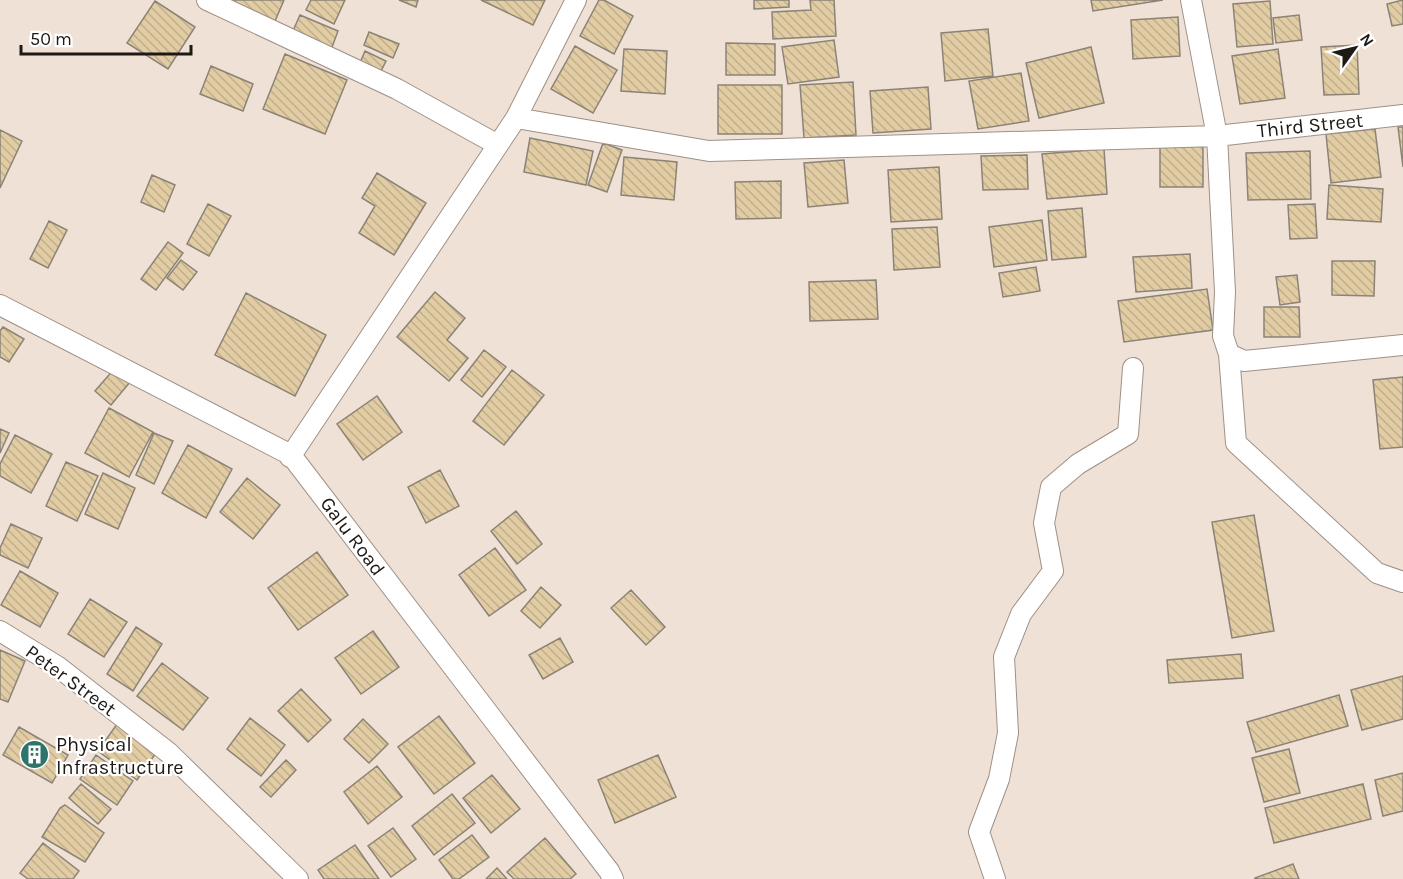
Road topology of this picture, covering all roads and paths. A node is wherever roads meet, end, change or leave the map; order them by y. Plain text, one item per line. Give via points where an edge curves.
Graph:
1 (207, 0) edge
2 (576, 0) edge
3 (1191, 0) edge
4 (1403, 115) edge
5 (516, 118) junction
6 (1217, 136) junction
7 (498, 145) junction
8 (0, 305) edge
9 (1403, 345) edge
10 (1229, 354) junction
11 (1133, 368) dead end
12 (291, 456) junction
13 (1403, 582) edge
14 (0, 631) edge
15 (298, 879) edge
16 (613, 879) edge
17 (995, 879) edge

1 - 7 street via 397,89
2 - 5 street
3 - 6 street
4 - 6 street, Third Street
5 - 6 street, Third Street via 709,151
5 - 7 street
6 - 10 street via 1225,292 1222,336
7 - 12 street
8 - 12 street, Galu Road
9 - 10 street via 1244,361
10 - 13 street via 1236,443 1377,573
11 - 17 street via 1128,434 1078,464 1051,487 1044,523 1053,571 1021,614 1004,657 1008,733 999,779 979,832
12 - 16 street, Galu Road
14 - 15 street, Peter Street via 57,666 169,753

